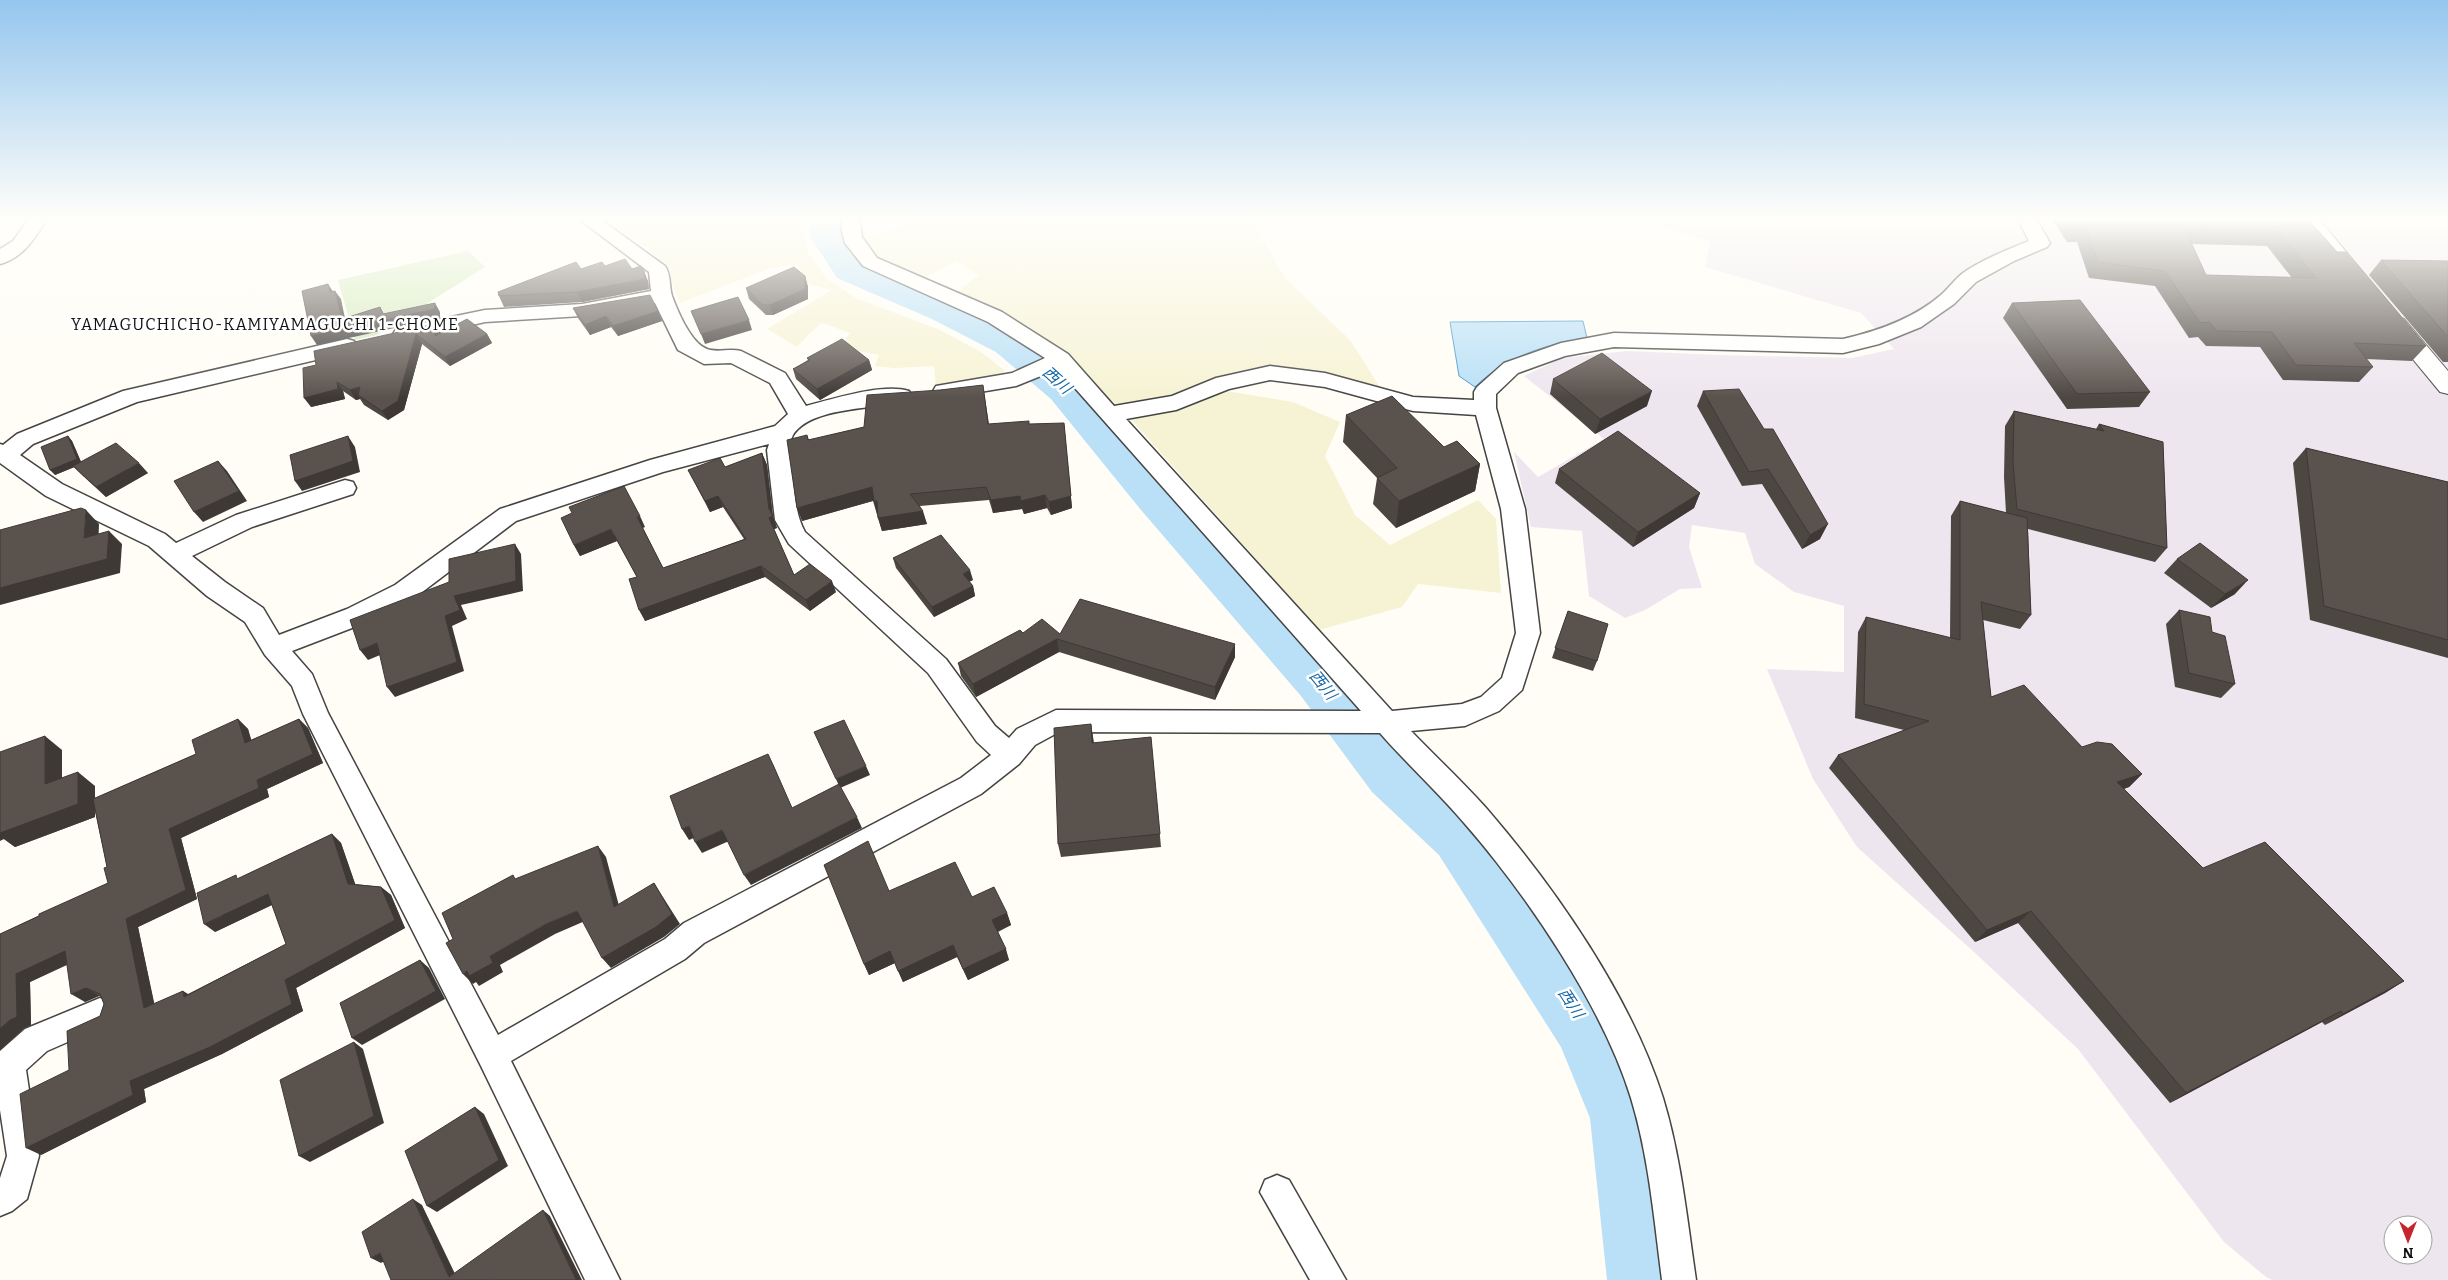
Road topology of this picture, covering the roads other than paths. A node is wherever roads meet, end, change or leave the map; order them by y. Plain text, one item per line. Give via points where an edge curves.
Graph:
1 (659, 279) edge
2 (908, 279) edge
3 (1968, 279) edge
4 (662, 295) junction
5 (2380, 306) edge
6 (1061, 358) junction
7 (2448, 386) edge
8 (1486, 408) junction
9 (800, 414) junction
10 (1109, 414) junction
11 (783, 432) junction
12 (2, 454) edge
13 (345, 488) dead end
14 (174, 554) junction
15 (274, 648) junction
16 (1379, 723) junction
17 (1010, 756) junction
18 (100, 1012) edge
19 (492, 1055) junction
20 (1277, 1192) dead end
21 (0, 1199) edge
22 (596, 1277) edge
23 (1329, 1280) edge
24 (1679, 1280) edge

1 - 4 street
2 - 6 street via 995,317
3 - 8 street via 1947,300 1914,322 1879,337 1843,346 1614,340 1561,350 1511,368 1485,392
4 - 9 street via 685,345 704,357 734,356 778,378
4 - 12 street via 582,310 485,316 213,376 132,396 25,439
5 - 7 street
6 - 9 street via 1016,379 859,400
6 - 10 street
8 - 10 street via 1413,404 1325,380 1270,373 1224,383 1176,403
8 - 16 street via 1513,509 1528,633 1513,683 1490,704 1465,715
9 - 11 street
10 - 16 street
11 - 15 street via 658,466 508,515 404,592 356,616
11 - 17 street via 778,450 787,520 797,538 937,666 986,734
12 - 14 street via 54,490 157,540
13 - 14 street via 244,521
14 - 15 street via 254,615
15 - 19 street via 303,682 316,714
16 - 17 street via 1056,721 1026,737
16 - 24 street via 1440,777 1489,832 1556,924 1598,991 1638,1072 1658,1140
17 - 19 street via 970,786 694,933 675,949
18 - 21 street via 36,1040 9,1064 23,1156 15,1187
19 - 22 street
20 - 23 street

